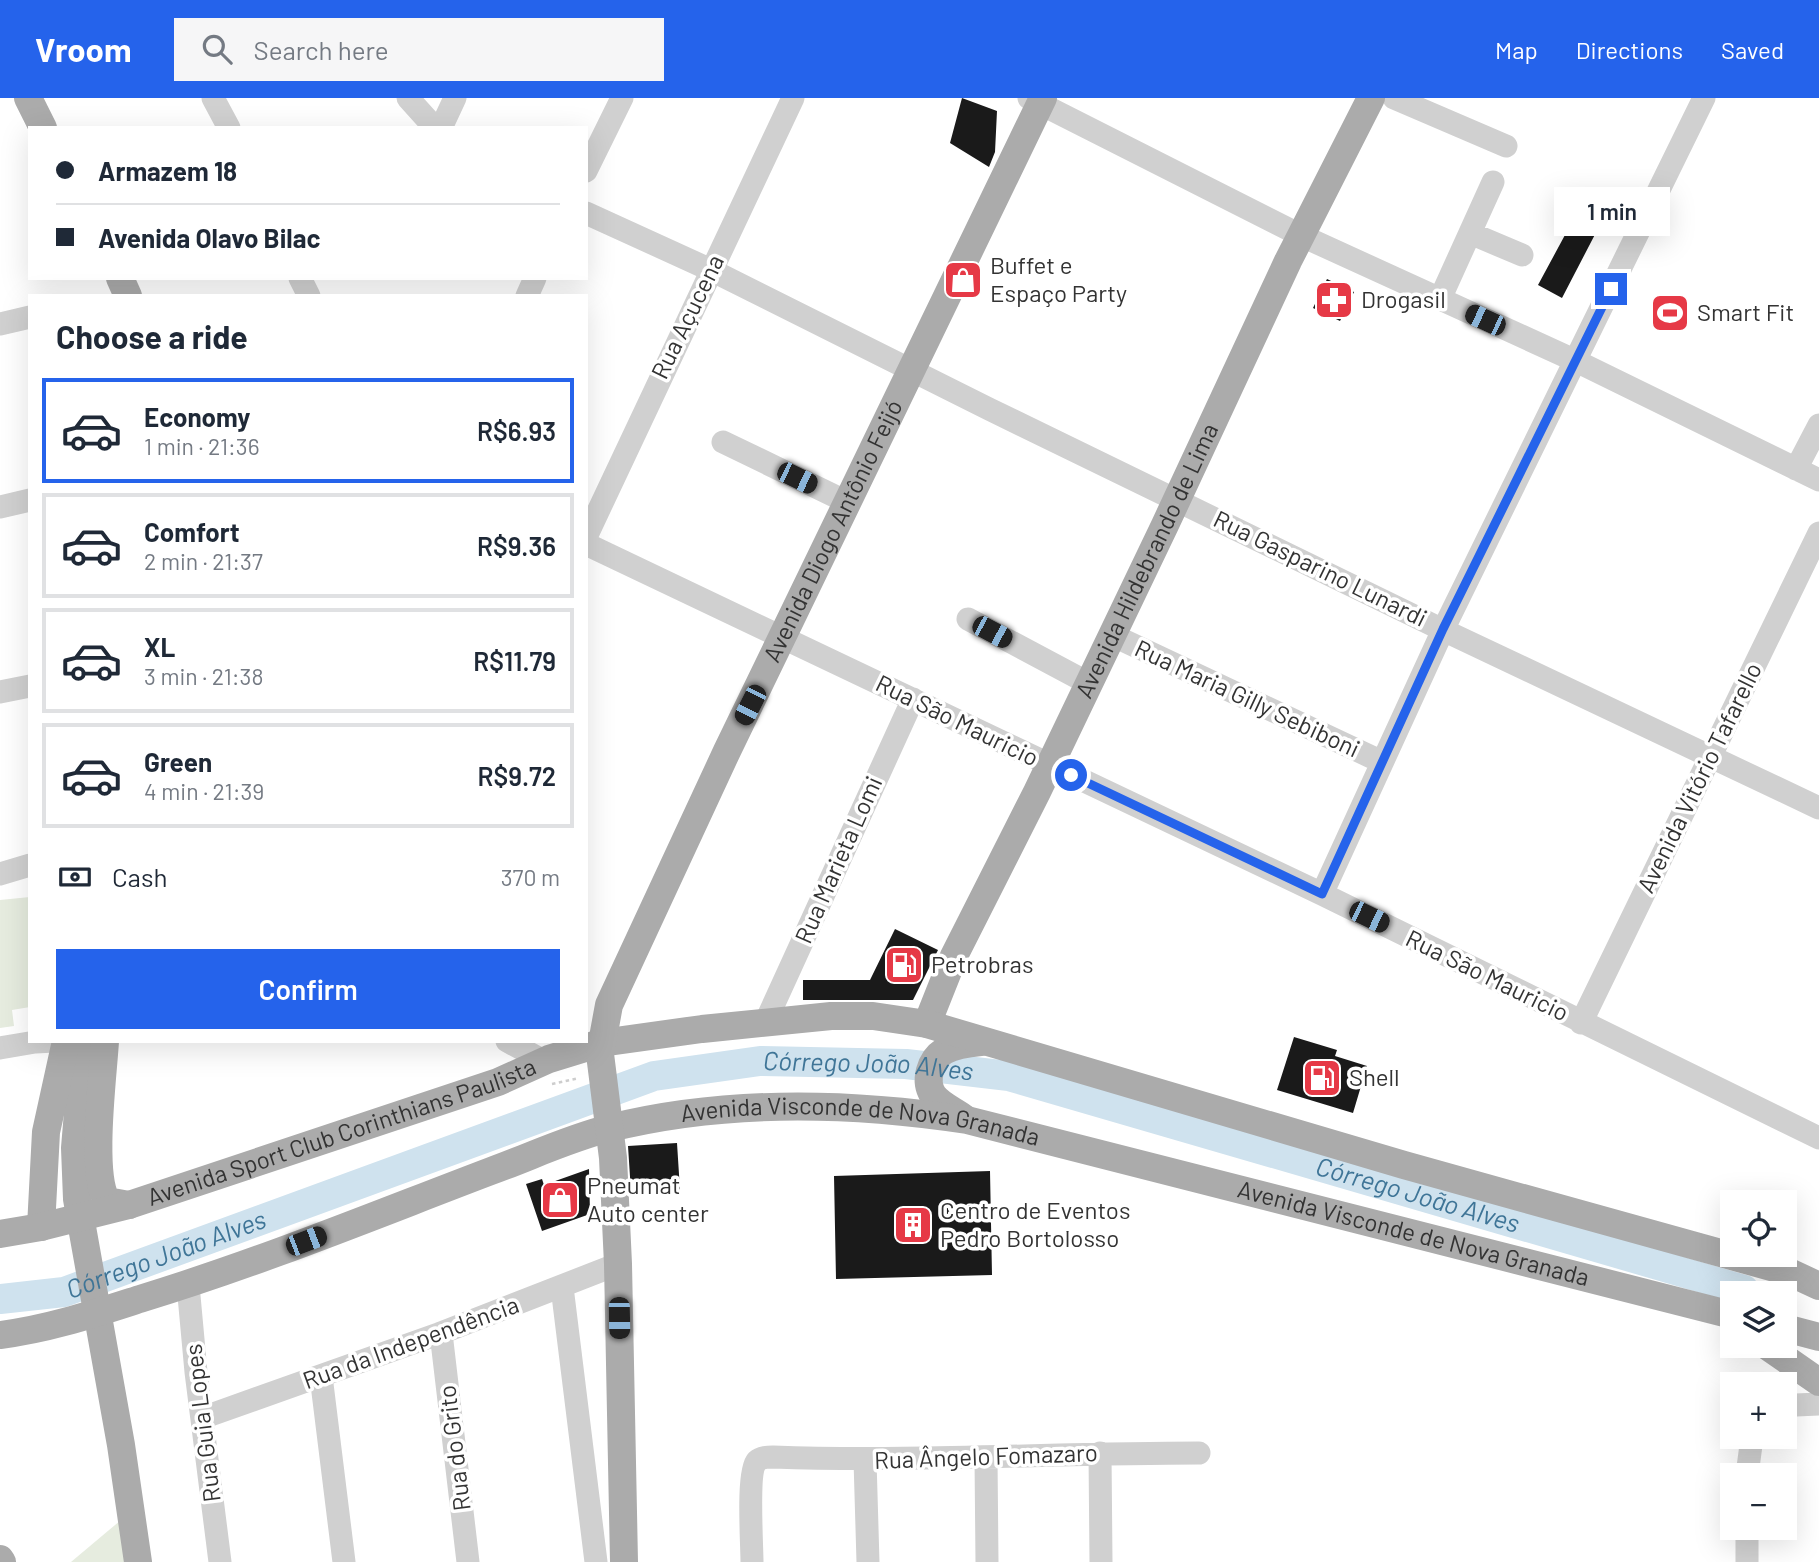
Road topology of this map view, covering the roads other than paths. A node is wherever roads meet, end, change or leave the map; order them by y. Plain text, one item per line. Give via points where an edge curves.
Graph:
1 (28, 98) edge
2 (213, 98) edge
3 (408, 98) edge
4 (455, 98) edge
5 (622, 98) edge
6 (793, 98) edge
7 (1371, 98) edge
8 (1394, 98) edge
9 (1704, 98) edge
10 (1037, 100) edge
11 (42, 126) edge
12 (228, 126) edge
13 (433, 126) edge
14 (442, 126) edge
15 (1506, 146) dead end
16 (588, 167) edge
17 (1493, 182) dead end
18 (588, 214) edge
19 (1470, 233) junction
20 (1300, 235) junction
21 (1522, 255) dead end
22 (711, 271) junction
23 (1440, 299) junction
24 (28, 317) edge
25 (0, 324) edge
26 (1576, 361) junction
27 (910, 370) junction
28 (1819, 425) edge
29 (723, 442) dead end
30 (1796, 468) junction
31 (1819, 480) edge
32 (1176, 499) junction
33 (28, 500) edge
34 (847, 502) junction
35 (0, 507) edge
36 (588, 533) edge
37 (1819, 533) edge
38 (588, 545) edge
39 (968, 619) dead end
40 (1443, 629) junction
41 (1112, 635) junction
42 (783, 637) junction
43 (1088, 683) junction
44 (28, 685) edge
45 (0, 692) edge
46 (913, 699) junction
47 (1712, 755) junction
48 (1382, 762) junction
49 (1049, 764) junction
50 (1819, 808) edge
51 (28, 866) edge
52 (0, 874) edge
53 (1322, 894) junction
54 (766, 1021) junction
55 (1581, 1023) junction
56 (927, 1024) junction
57 (39, 1043) edge
58 (105, 1043) edge
59 (511, 1043) edge
60 (974, 1043) junction
61 (0, 1048) edge
62 (77, 1048) edge
63 (601, 1049) junction
64 (544, 1061) junction
65 (959, 1114) junction
66 (608, 1115) junction
67 (46, 1132) junction
68 (1819, 1138) edge
69 (98, 1158) junction
70 (129, 1205) junction
71 (41, 1227) junction
72 (0, 1234) edge
73 (618, 1264) junction
74 (1789, 1272) junction
75 (1819, 1276) edge
76 (188, 1284) junction
77 (1819, 1286) edge
78 (562, 1287) junction
79 (1720, 1315) edge
80 (1797, 1331) edge
81 (441, 1333) junction
82 (0, 1335) edge
83 (1819, 1337) edge
84 (1784, 1358) edge
85 (321, 1376) junction
86 (1819, 1382) edge
87 (1819, 1404) edge
88 (1797, 1405) edge
89 (202, 1418) junction
90 (1100, 1453) junction
91 (1199, 1453) dead end
92 (986, 1458) junction
93 (865, 1460) junction
94 (1747, 1540) edge
95 (138, 1562) edge
96 (220, 1562) edge
97 (344, 1562) edge
98 (468, 1562) edge
99 (596, 1562) edge
100 (624, 1562) edge
101 (752, 1562) edge
102 (867, 1562) edge
103 (987, 1562) edge
104 (1101, 1562) edge
105 (1747, 1562) edge

1 - 11 main road
2 - 12 street
3 - 13 street
4 - 14 street
5 - 16 street
6 - 22 street, Rua Açucena
7 - 20 main road, Avenida Hildebrando de Lima
8 - 15 street
9 - 26 street
10 - 20 street
10 - 27 main road, Avenida Diogo Antônio Feijó
17 - 19 street
18 - 22 street, Rua Gasparino Lunardi
19 - 21 street
19 - 23 street
20 - 23 street
20 - 32 main road, Avenida Hildebrando de Lima
22 - 27 street, Rua Gasparino Lunardi
22 - 36 street, Rua Açucena
23 - 26 street
24 - 25 street
26 - 30 street
26 - 40 street
27 - 32 street, Rua Gasparino Lunardi
27 - 34 main road, Avenida Diogo Antônio Feijó
28 - 30 street
29 - 34 street
30 - 31 street
32 - 40 street, Rua Gasparino Lunardi
32 - 41 main road, Avenida Hildebrando de Lima
33 - 35 street
34 - 42 main road, Avenida Diogo Antônio Feijó
37 - 47 street, Avenida Vitório Tafarello
38 - 42 street, Rua São Mauricio
39 - 43 street
40 - 47 street, Rua Gasparino Lunardi
40 - 48 street
41 - 43 main road, Avenida Hildebrando de Lima
41 - 48 street, Rua Maria Gilly Sebiboni
42 - 46 street, Rua São Mauricio
42 - 63 main road, Avenida Diogo Antônio Feijó via 609,1005
43 - 49 main road, Avenida Hildebrando de Lima
44 - 45 street
46 - 49 street, Rua São Mauricio
46 - 54 street, Rua Marieta Lomi
47 - 50 street, Rua Gasparino Lunardi
47 - 55 street, Avenida Vitório Tafarello
48 - 53 street
49 - 53 street, Rua São Mauricio
49 - 56 main road, Avenida Hildebrando de Lima via 954,956
51 - 52 street
53 - 55 street, Rua São Mauricio
54 - 56 main road, Avenida Sport Club Corinthians Paulista via 873,1016
54 - 63 main road, Avenida Sport Club Corinthians Paulista
55 - 68 street, Rua São Mauricio
56 - 60 main road, Avenida Sport Club Corinthians Paulista
57 - 61 street
58 - 69 main road
59 - 64 street
60 - 65 main road via 943,1051 929,1075 931,1092
60 - 74 main road, Avenida Sport Club Corinthians Paulista
62 - 67 main road
62 - 95 main road via 77,1199
63 - 64 main road, Avenida Sport Club Corinthians Paulista
63 - 66 main road, Avenida Diogo Antônio Feijó
64 - 70 main road, Avenida Sport Club Corinthians Paulista via 498,1082
65 - 66 main road, Avenida Visconde de Nova Granada via 808,1105
65 - 79 main road, Avenida Visconde de Nova Granada
66 - 73 main road, Avenida Diogo Antônio Feijó
66 - 76 main road, Avenida Visconde de Nova Granada
67 - 69 main road via 50,1167 61,1189 87,1189
67 - 71 main road
69 - 70 main road via 107,1201
70 - 71 main road, Avenida Sport Club Corinthians Paulista
71 - 72 main road, Avenida Sport Club Corinthians Paulista
73 - 78 street, Rua da Independência
73 - 100 main road, Avenida Diogo Antônio Feijó
74 - 75 main road
74 - 77 main road, Avenida Sport Club Corinthians Paulista
76 - 82 main road, Avenida Visconde de Nova Granada via 63,1323
76 - 89 street, Rua Guia Lopes
78 - 81 street, Rua da Independência
78 - 99 street
80 - 83 main road
81 - 85 street, Rua da Independência
81 - 98 street, Rua do Grito
84 - 86 main road
85 - 89 street, Rua da Independência
85 - 97 street
87 - 88 street
89 - 96 street, Rua Guia Lopes
90 - 91 street, Rua Ângelo Fomazaro
90 - 92 street, Rua Ângelo Fomazaro
90 - 104 street
92 - 93 street, Rua Ângelo Fomazaro
92 - 103 street
93 - 101 street, Rua Ângelo Fomazaro via 773,1457 756,1461 751,1475
93 - 102 street
94 - 105 street

